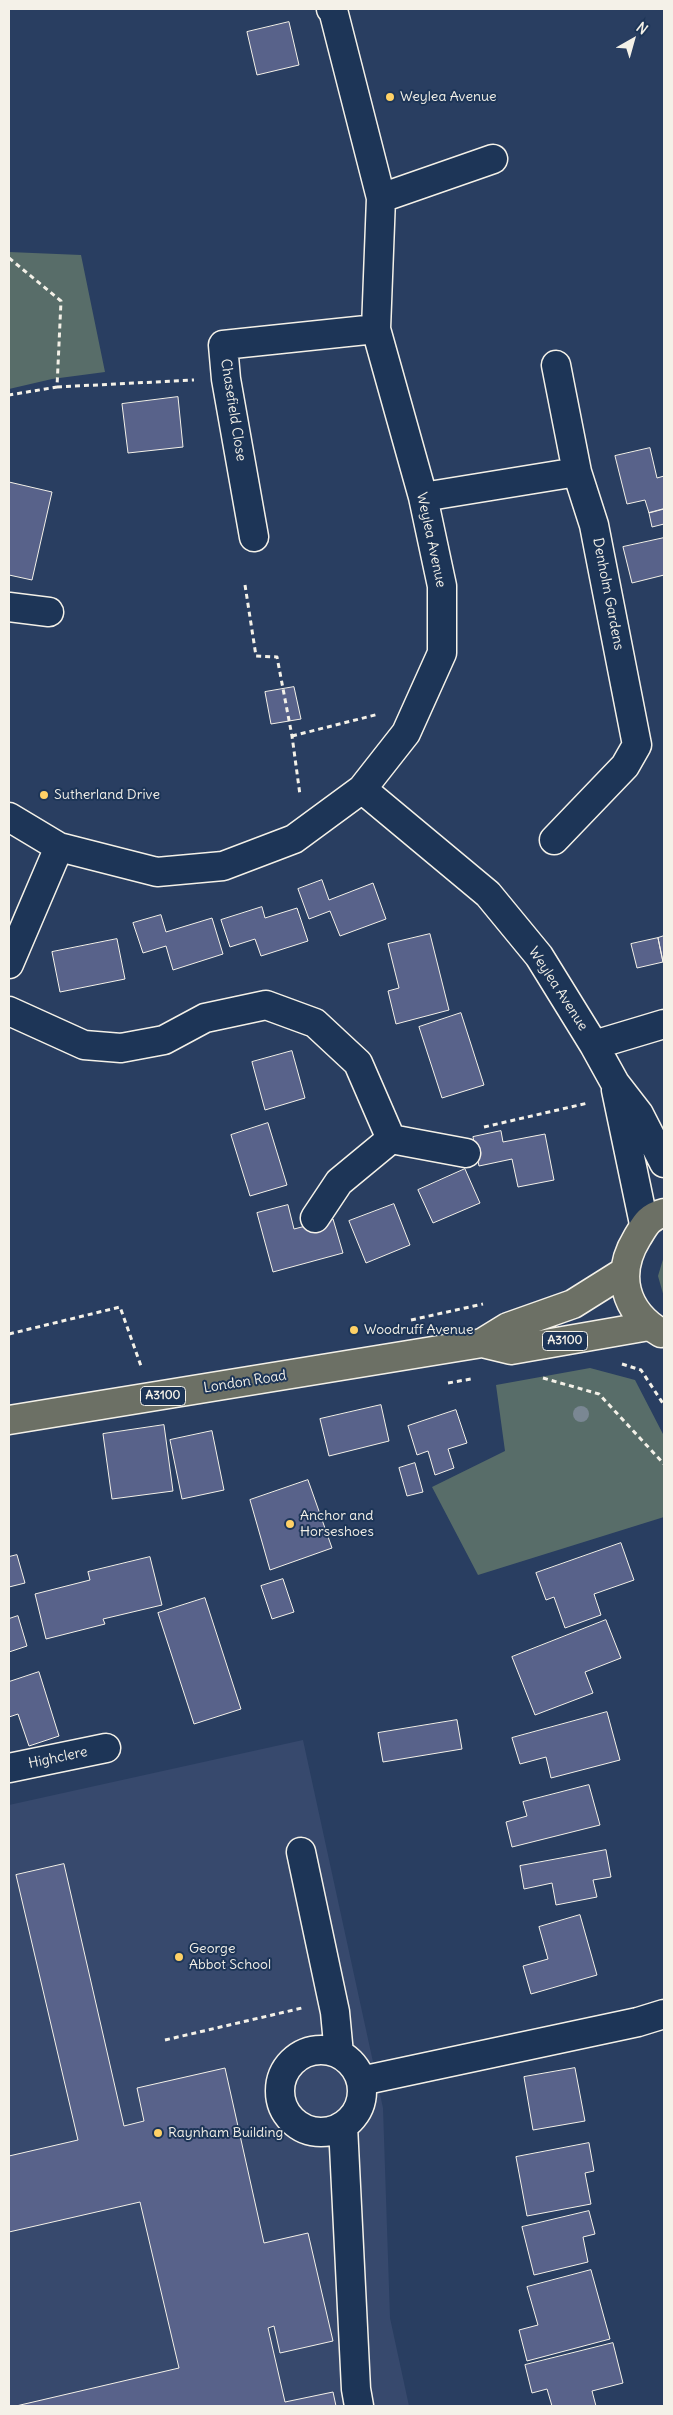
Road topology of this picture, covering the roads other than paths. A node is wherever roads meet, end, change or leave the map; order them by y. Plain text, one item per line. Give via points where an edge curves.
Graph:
1 (334, 9) edge
2 (493, 159) dead end
3 (381, 198) junction
4 (376, 329) junction
5 (556, 365) dead end
6 (577, 472) junction
7 (423, 497) junction
8 (254, 537) dead end
9 (9, 607) edge
10 (49, 612) dead end
11 (362, 788) junction
12 (9, 818) edge
13 (554, 840) dead end
14 (59, 847) junction
15 (9, 964) edge
16 (9, 1011) edge
17 (664, 1024) edge
18 (594, 1044) junction
19 (615, 1083) junction
20 (391, 1139) junction
21 (458, 1151) road end
22 (664, 1163) edge
23 (315, 1218) dead end
24 (654, 1218) edge
25 (624, 1272) junction
26 (657, 1331) edge
27 (482, 1342) junction
28 (9, 1420) edge
29 (106, 1748) dead end
30 (9, 1768) edge
31 (301, 1852) dead end
32 (664, 2014) edge
33 (338, 2041) junction
34 (361, 2081) junction
35 (343, 2126) junction
36 (359, 2406) edge

1 - 3 street, Weylea Avenue
2 - 3 street
3 - 4 street, Weylea Avenue
4 - 7 street, Weylea Avenue
4 - 8 street, Chasefield Close via 223,345
5 - 6 street, Denholm Gardens
6 - 7 street
6 - 13 street, Denholm Gardens via 594,525 637,745 625,766
7 - 11 street, Weylea Avenue via 442,586 442,653 406,733
9 - 10 street
11 - 14 street via 294,839 222,866 157,872
11 - 18 street, Weylea Avenue via 488,894 539,956
12 - 14 street
14 - 15 street
16 - 20 street via 84,1045 121,1048 164,1040 205,1018 266,1005 315,1023 358,1064
17 - 18 street
18 - 19 street, Weylea Avenue
19 - 22 street, Weylea Avenue via 639,1114
19 - 24 street, Weylea Avenue
20 - 21 street
20 - 23 street via 339,1182
24 - 25 main road via 629,1251
25 - 26 main road via 633,1306
25 - 27 main road, London Road / A3100 via 573,1304 508,1327
26 - 27 main road, London Road / A3100 via 511,1350
27 - 28 main road, London Road / A3100
29 - 30 street, Highclere
31 - 33 street via 335,2012
32 - 34 street
33 - 34 street
33 - 35 street via 298,2057 285,2070 279,2091 284,2111 298,2126 317,2132
34 - 35 street via 359,2107
35 - 36 street

